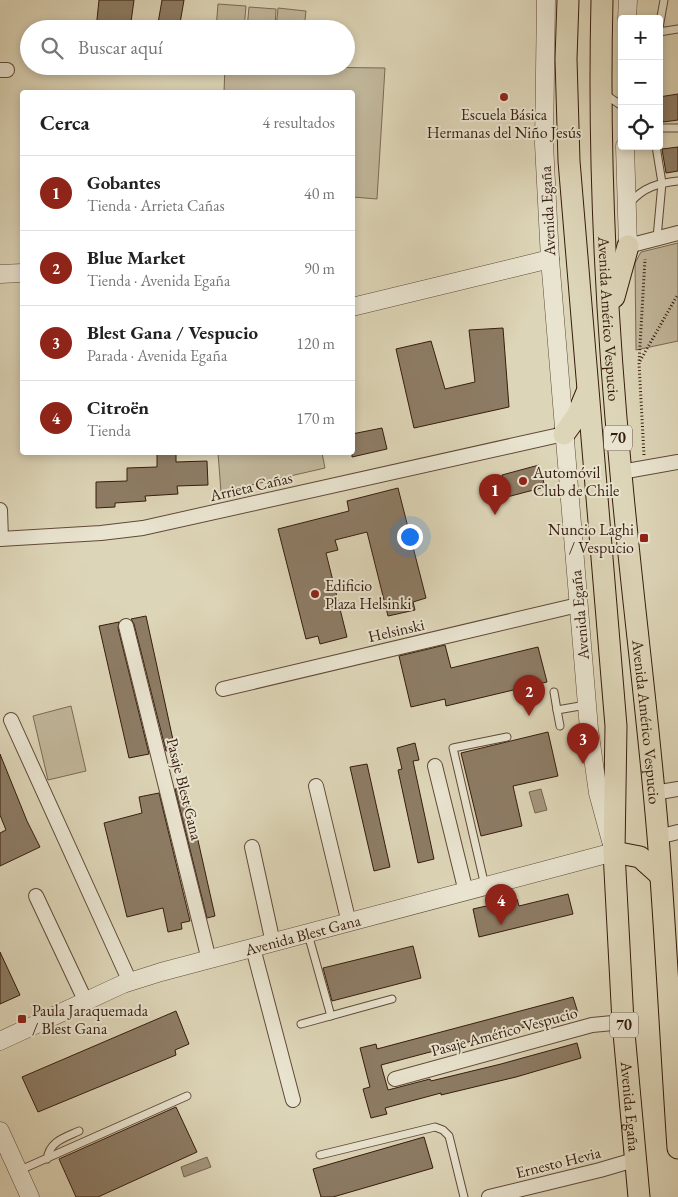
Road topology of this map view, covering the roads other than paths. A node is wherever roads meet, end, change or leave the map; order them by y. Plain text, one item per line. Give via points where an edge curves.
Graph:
1 (546, 0) edge
2 (568, 0) edge
3 (602, 0) edge
4 (628, 0) edge
5 (664, 0) edge
6 (627, 15) edge
7 (661, 15) edge
8 (678, 29) edge
9 (663, 31) edge
10 (600, 91) junction
11 (621, 105) edge
12 (663, 128) edge
13 (678, 128) edge
14 (625, 150) edge
15 (657, 150) edge
16 (678, 181) edge
17 (662, 183) junction
18 (627, 207) junction
19 (678, 233) edge
20 (643, 242) junction
21 (550, 259) junction
22 (20, 273) edge
23 (0, 274) edge
24 (355, 306) edge
25 (609, 314) junction
26 (588, 389) junction
27 (564, 434) junction
28 (678, 462) edge
29 (621, 472) junction
30 (0, 510) edge
31 (0, 539) edge
32 (578, 604) junction
33 (126, 626) dead end
34 (223, 689) dead end
35 (554, 692) dead end
36 (587, 705) junction
37 (557, 710) junction
38 (11, 720) dead end
39 (560, 726) dead end
40 (507, 737) dead end
41 (435, 766) dead end
42 (316, 786) dead end
43 (678, 789) edge
44 (654, 794) junction
45 (668, 834) edge
46 (252, 847) dead end
47 (614, 852) junction
48 (660, 875) junction
49 (486, 886) junction
50 (466, 892) junction
51 (36, 896) dead end
52 (670, 911) edge
53 (349, 923) junction
54 (308, 934) junction
55 (273, 943) junction
56 (253, 948) junction
57 (209, 960) junction
58 (130, 982) junction
59 (392, 999) dead end
60 (85, 1000) junction
61 (330, 1016) junction
62 (623, 1022) junction
63 (301, 1024) dead end
64 (0, 1041) edge
65 (395, 1079) dead end
66 (187, 1096) dead end
67 (293, 1100) dead end
68 (0, 1131) edge
69 (79, 1131) dead end
70 (678, 1148) edge
71 (320, 1155) dead end
72 (47, 1159) junction
73 (634, 1160) junction
74 (18, 1171) junction
75 (30, 1197) edge
76 (464, 1197) edge
77 (489, 1197) edge
78 (638, 1197) edge

1 - 21 street, Avenida Egaña via 544,144
2 - 26 main road, Avenida Américo Vespucio / 70 via 569,161
3 - 10 main road, Avenida Américo Vespucio / 70
4 - 6 street
5 - 7 lane
8 - 9 lane
10 - 11 lane
10 - 25 main road, Avenida Américo Vespucio / 70
12 - 13 lane
14 - 18 street, Avenida Américo Vespucio
15 - 17 lane
16 - 17 lane
17 - 18 lane via 639,192
17 - 20 lane
18 - 20 street, Avenida Américo Vespucio
19 - 20 street
20 - 25 main road
21 - 24 street
21 - 27 street, Avenida Egaña
22 - 23 street
25 - 29 main road, Avenida Américo Vespucio / 70
26 - 27 main road via 577,416
26 - 47 main road, Avenida Américo Vespucio / 70 via 616,726
27 - 31 street, Arrieta Cañas via 143,528 101,534
27 - 32 street, Avenida Egaña
28 - 29 street
29 - 44 main road, Avenida Américo Vespucio / 70
30 - 31 street
32 - 34 street, Helsinski
32 - 36 street, Avenida Egaña
33 - 57 street, Pasaje Blest Gana
35 - 37 lane
36 - 37 lane
36 - 47 street, Avenida Egaña via 598,793
37 - 39 lane
38 - 58 street
40 - 49 lane via 454,748
41 - 50 street
42 - 53 street
43 - 44 street
44 - 45 main road, Avenida Américo Vespucio / 70
45 - 48 main road, Avenida Américo Vespucio / 70
46 - 55 street
47 - 48 main road via 640,856
47 - 49 street, Avenida Blest Gana
47 - 62 main road, Avenida Egaña / 70
48 - 52 main road, 70
49 - 50 street, Avenida Blest Gana
50 - 53 street, Avenida Blest Gana
51 - 60 street
52 - 70 main road, 70
53 - 54 street, Avenida Blest Gana
54 - 55 street, Avenida Blest Gana
54 - 61 lane
55 - 56 street, Avenida Blest Gana
56 - 57 street, Avenida Blest Gana
56 - 67 street
57 - 58 street, Avenida Blest Gana
58 - 60 street, Avenida Blest Gana
59 - 61 lane
60 - 64 street, Avenida Blest Gana
61 - 63 lane
62 - 65 street, Pasaje Américo Vespucio via 592,1025
62 - 73 main road, Avenida Egaña / 70
66 - 72 lane
68 - 74 street
69 - 72 lane via 54,1142 48,1150
71 - 76 lane via 435,1127 449,1136
72 - 74 lane
73 - 77 street, Ernesto Hevia
73 - 78 main road, Avenida Egaña / 70
74 - 75 street

